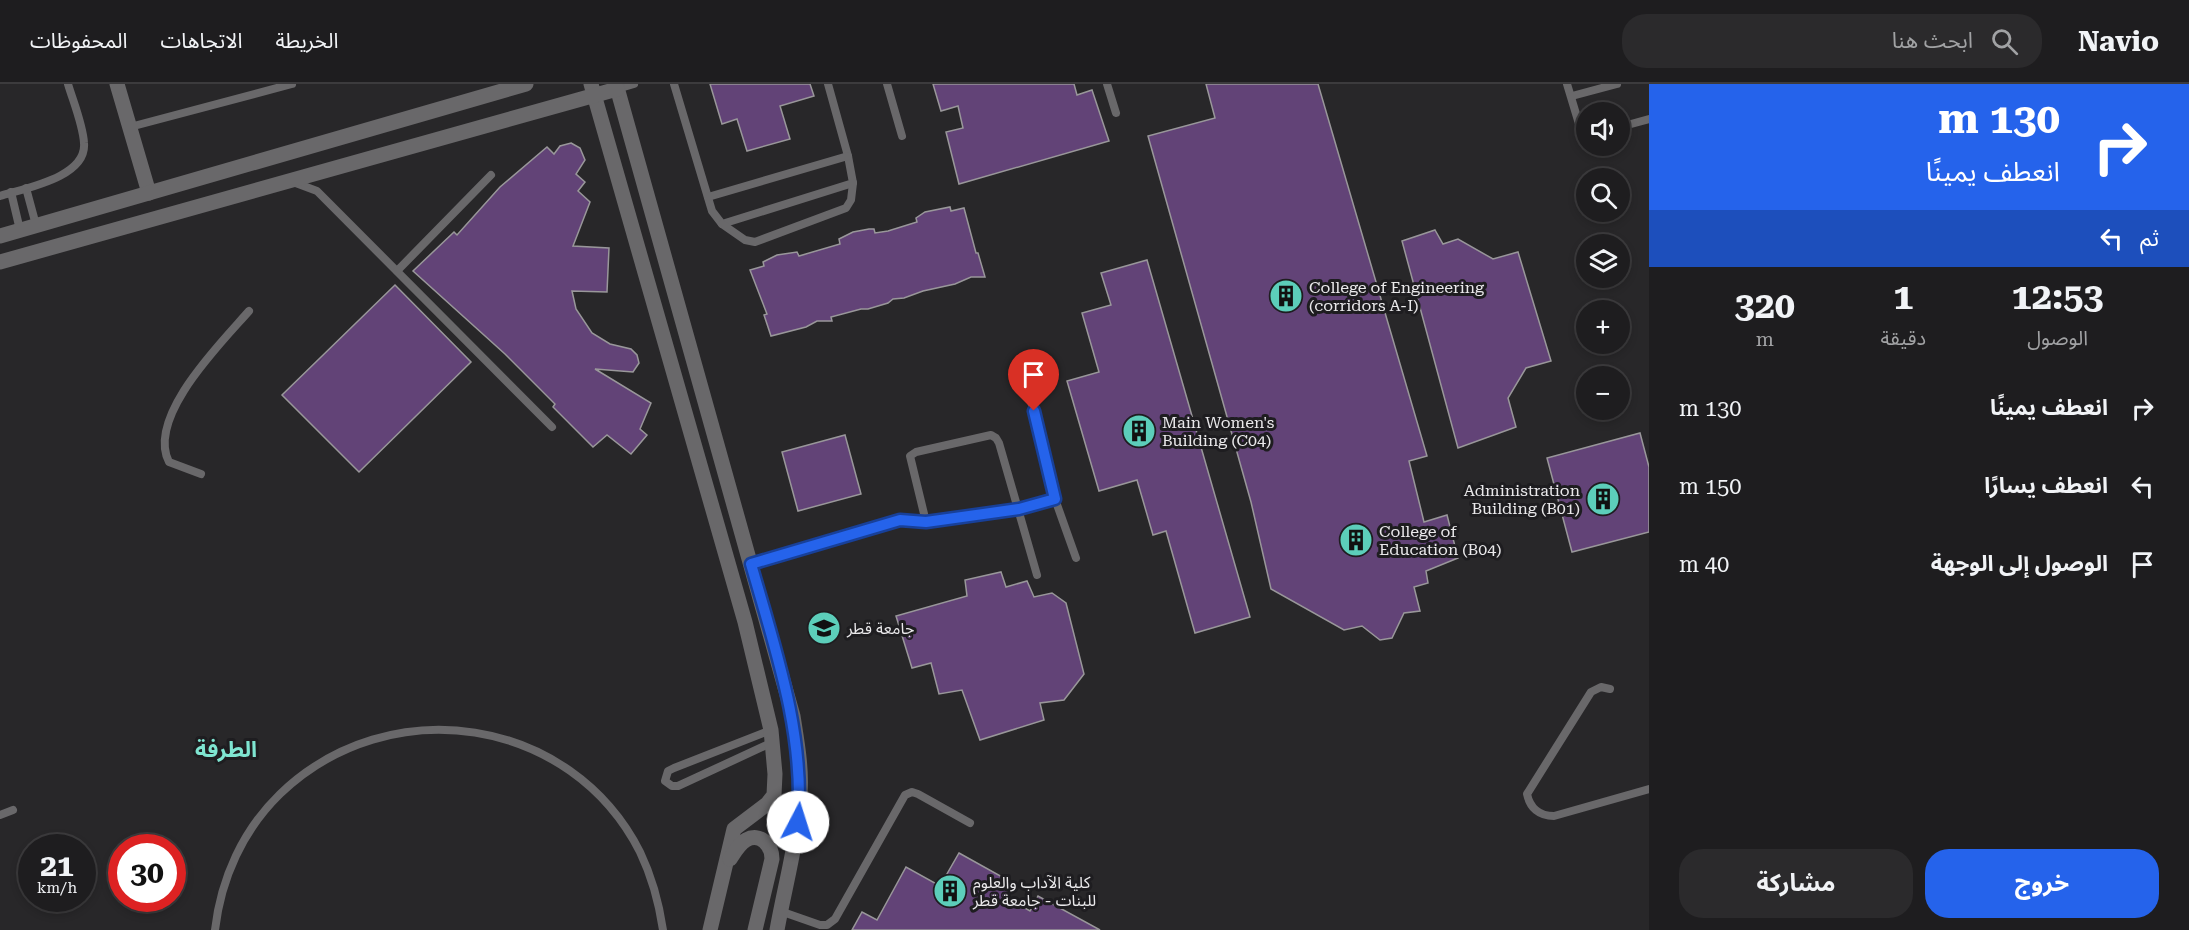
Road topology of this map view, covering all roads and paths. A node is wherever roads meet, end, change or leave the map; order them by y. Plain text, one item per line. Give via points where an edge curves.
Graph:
1 (68, 84) edge
2 (117, 84) edge
3 (292, 84) edge
4 (525, 84) edge
5 (634, 84) edge
6 (674, 84) edge
7 (828, 84) edge
8 (887, 84) edge
9 (1107, 84) edge
10 (1567, 84) edge
11 (1617, 84) edge
12 (507, 86) edge
13 (617, 87) edge
14 (593, 89) edge
15 (1572, 96) junction
16 (1576, 112) edge
17 (1116, 113) dead end
18 (1649, 120) edge
19 (1630, 125) edge
20 (377, 126) junction
21 (130, 128) junction
22 (902, 136) dead end
23 (384, 154) junction
24 (848, 156) junction
25 (491, 175) dead end
26 (289, 180) junction
27 (853, 183) junction
28 (26, 188) junction
29 (154, 191) junction
30 (12, 192) junction
31 (0, 196) edge
32 (134, 197) junction
33 (708, 197) junction
34 (166, 215) junction
35 (141, 222) junction
36 (722, 224) junction
37 (36, 225) junction
38 (20, 230) junction
39 (0, 236) edge
40 (0, 262) edge
41 (397, 271) junction
42 (249, 311) dead end
43 (1028, 389) dead end
44 (552, 427) dead end
45 (201, 474) dead end
46 (1055, 499) junction
47 (1019, 509) junction
48 (926, 522) junction
49 (1076, 558) dead end
50 (751, 564) junction
51 (1037, 575) dead end
52 (766, 617) junction
53 (745, 622) junction
54 (1610, 689) dead end
55 (772, 736) junction
56 (1649, 789) edge
57 (13, 810) dead end
58 (0, 815) edge
59 (970, 823) dead end
60 (725, 865) junction
61 (780, 911) junction
62 (214, 930) edge
63 (663, 930) edge
64 (710, 930) edge
65 (755, 930) edge
66 (777, 930) edge

1 - 28 lane via 84,143 81,159 66,174
2 - 21 street
3 - 21 lane
4 - 12 street
5 - 13 lane
6 - 33 lane
7 - 24 lane
8 - 22 lane
9 - 17 lane
10 - 15 lane
11 - 15 lane
12 - 20 street
13 - 14 street
13 - 50 street
14 - 23 street
14 - 53 street
15 - 16 lane
18 - 19 lane
20 - 23 street
20 - 29 street
21 - 29 street
23 - 26 street
24 - 27 lane
24 - 33 lane
25 - 41 lane
26 - 34 street
26 - 41 lane via 317,191
27 - 36 lane
27 - 36 lane via 846,208 754,242
28 - 30 lane
28 - 37 lane
29 - 32 street
29 - 34 street
30 - 31 lane
30 - 38 lane
32 - 35 street
32 - 37 street
33 - 36 lane
34 - 35 street
35 - 40 street
37 - 38 street
38 - 39 street
41 - 44 lane
42 - 45 lane via 203,365 166,429 164,453 169,462
43 - 46 lane
46 - 47 lane
46 - 49 lane
47 - 48 lane
47 - 48 lane via 999,443 991,435 910,456
47 - 51 lane
48 - 50 lane via 900,520
50 - 52 street
52 - 53 street
52 - 61 street via 793,717 800,783 798,822
53 - 55 street
54 - 56 lane via 1601,687 1592,692 1530,788 1528,801 1539,813 1554,816
55 - 55 lane via 674,768 668,771 665,781 678,786
55 - 60 street via 774,795 734,829
57 - 58 lane
59 - 61 lane via 912,792 905,795 835,920 820,925
60 - 64 street
60 - 65 street via 746,840 757,838 770,848 772,859
61 - 66 street
62 - 63 lane via 221,895 236,854 259,817 290,785 325,759 365,741 408,731 440,729 472,731 513,742 552,759 587,784 616,815 639,851 655,891

